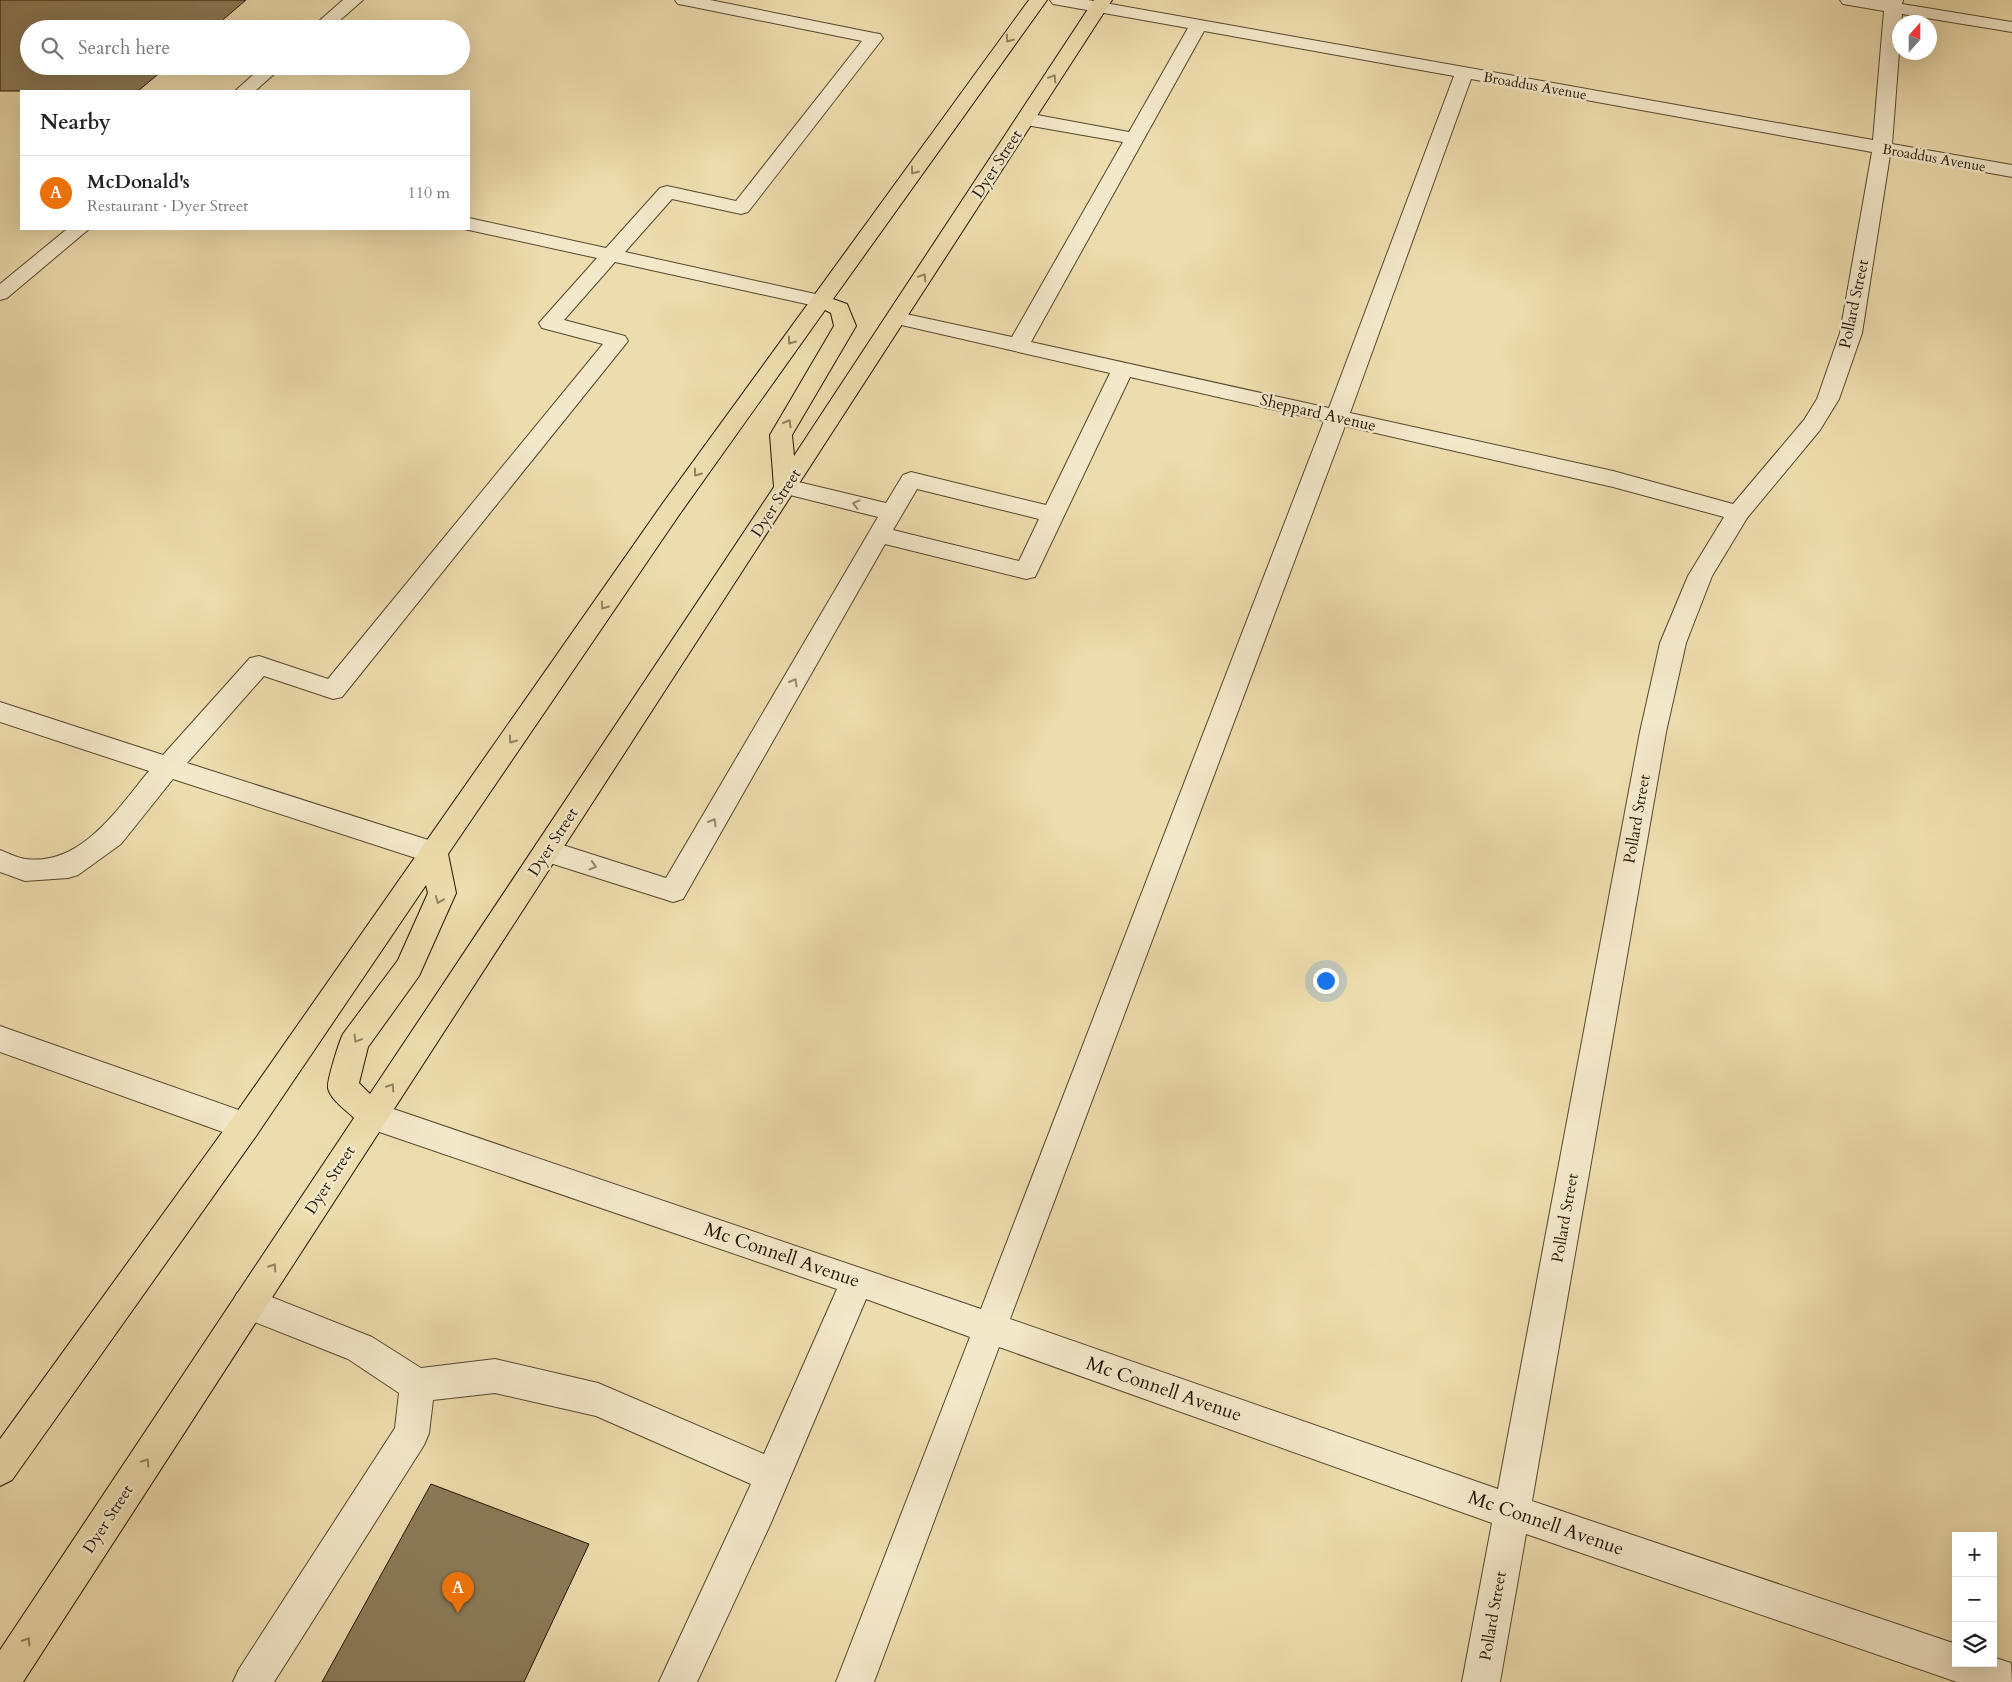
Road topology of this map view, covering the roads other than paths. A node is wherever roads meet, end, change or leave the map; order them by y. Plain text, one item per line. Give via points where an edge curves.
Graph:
1 (354, 0) edge
2 (684, 0) edge
3 (1038, 0) edge
4 (1059, 0) edge
5 (1849, 0) edge
6 (1101, 4) edge
7 (1893, 4) edge
8 (331, 20) edge
9 (1199, 26) junction
10 (2012, 27) edge
11 (1464, 73) junction
12 (263, 75) edge
13 (245, 90) edge
14 (1026, 118) junction
15 (1136, 139) junction
16 (1882, 148) junction
17 (2012, 172) edge
18 (470, 224) edge
19 (78, 230) edge
20 (610, 255) junction
21 (0, 294) edge
22 (820, 301) junction
23 (897, 318) junction
24 (1018, 346) junction
25 (1123, 369) junction
26 (1337, 417) junction
27 (786, 487) junction
28 (892, 512) junction
29 (1738, 512) junction
30 (1053, 515) junction
31 (880, 535) junction
32 (0, 712) edge
33 (168, 767) junction
34 (547, 851) junction
35 (434, 852) junction
36 (0, 861) edge
37 (0, 1039) edge
38 (373, 1116) junction
39 (245, 1126) junction
40 (857, 1281) junction
41 (249, 1304) junction
42 (989, 1327) junction
43 (417, 1385) junction
44 (0, 1468) edge
45 (773, 1476) junction
46 (1512, 1512) junction
47 (1952, 1662) edge
48 (1968, 1667) edge
49 (1, 1682) edge
50 (252, 1682) edge
51 (678, 1682) edge
52 (855, 1682) edge
53 (1481, 1682) edge
54 (2011, 1682) edge

1 - 8 street
2 - 20 street via 874,38 740,208 667,192
3 -> 22 main road
4 - 6 street, Broaddus Avenue
5 - 7 street
6 - 9 street, Broaddus Avenue
14 -> 6 main road, Dyer Street
7 - 10 street
7 - 16 street, Pollard Street
9 - 11 street, Broaddus Avenue
9 - 15 street
11 - 16 street, Broaddus Avenue
11 - 26 street
12 - 13 street
14 - 15 street
23 -> 14 main road, Dyer Street
15 - 24 street
16 - 17 street, Broaddus Avenue
16 - 29 street, Pollard Street via 1851,333 1828,399 1812,425
18 - 20 street
19 - 21 street
20 - 22 street
20 - 33 street via 550,323 617,341 333,690 259,666
27 -> 22 main road via 781,435 845,326 840,309
22 -> 35 main road via 671,509
23 - 24 street, Sheppard Avenue
23 - 27 main road, Dyer Street
24 - 25 street, Sheppard Avenue
25 - 26 street, Sheppard Avenue
25 - 30 street
26 - 29 street, Sheppard Avenue via 1613,479
26 - 42 street
28 -> 27 street
27 - 34 main road, Dyer Street
28 - 30 street via 911,480
28 - 31 street
29 - 46 street, Pollard Street via 1700,576 1673,642 1653,732
30 - 31 street via 1026,571
34 -> 31 street via 673,890
32 - 33 street
33 - 35 street
33 - 36 street via 111,836 68,867 25,870
38 -> 34 main road, Dyer Street
35 -> 38 main road via 442,893 409,967 354,1043 343,1087
35 - 39 main road
37 - 39 street
38 - 40 street, Mc Connell Avenue
41 -> 38 main road, Dyer Street
39 - 44 main road
40 - 42 street, Mc Connell Avenue
40 - 45 street
41 - 43 street via 360,1348
49 -> 41 main road, Dyer Street
42 - 46 street, Mc Connell Avenue
42 - 52 street
43 - 45 street via 495,1376 598,1400
43 - 50 street via 412,1433
45 - 51 street
46 - 47 street, Mc Connell Avenue
46 - 53 street, Pollard Street
48 - 54 street, Mc Connell Avenue

